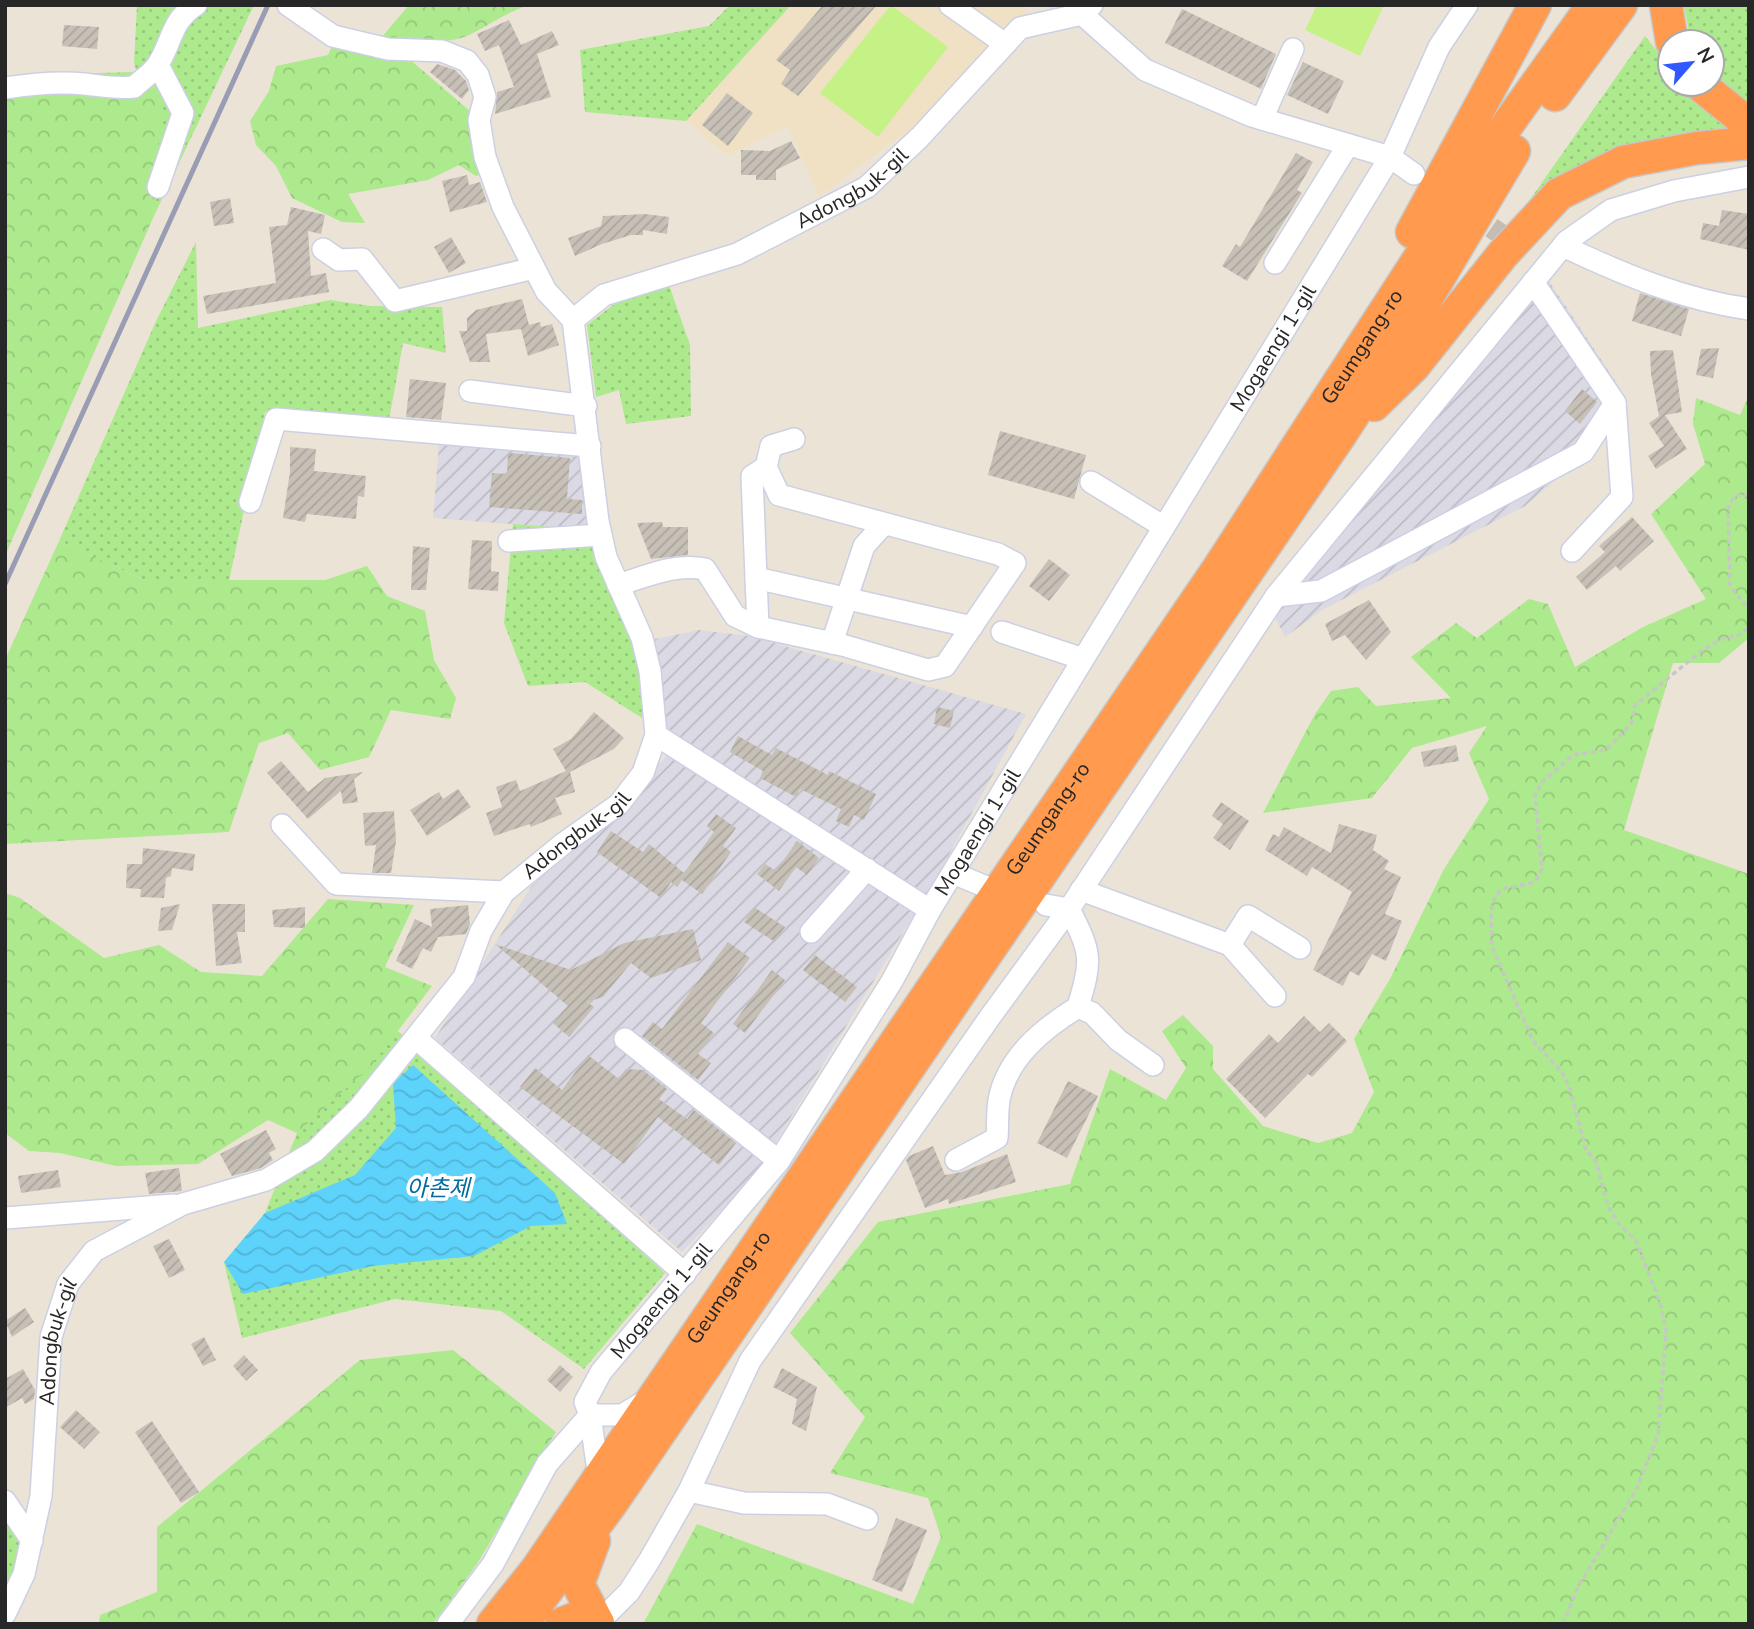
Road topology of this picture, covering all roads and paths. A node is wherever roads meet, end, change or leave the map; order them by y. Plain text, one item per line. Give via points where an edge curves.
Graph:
1 (196, 5) edge
2 (288, 5) edge
3 (950, 5) edge
4 (1467, 5) edge
5 (1535, 5) edge
6 (1592, 5) edge
7 (1621, 5) edge
8 (1667, 5) edge
9 (1087, 10) edge
10 (1670, 28) edge
11 (1005, 44) junction
12 (1293, 49) dead end
13 (158, 65) junction
14 (5, 88) edge
15 (1716, 98) edge
16 (1262, 119) junction
17 (1749, 119) edge
18 (1749, 143) edge
19 (1348, 145) junction
20 (1390, 157) junction
21 (1414, 174) dead end
22 (1749, 177) edge
23 (158, 187) dead end
24 (1563, 246) junction
25 (323, 249) dead end
26 (1522, 249) tunnel mouth
27 (1275, 262) dead end
28 (534, 268) junction
29 (1538, 275) junction
30 (1749, 309) edge
31 (573, 320) junction
32 (470, 391) dead end
33 (1615, 403) junction
34 (586, 406) junction
35 (1339, 436) junction
36 (794, 439) dead end
37 (590, 446) junction
38 (766, 467) junction
39 (1091, 482) dead end
40 (1749, 495) edge
41 (250, 502) dead end
42 (883, 525) junction
43 (1164, 527) junction
44 (601, 535) junction
45 (509, 541) dead end
46 (1572, 551) dead end
47 (1220, 566) junction
48 (756, 578) junction
49 (618, 585) junction
50 (1276, 596) junction
51 (845, 598) junction
52 (1749, 609) edge
53 (758, 627) junction
54 (972, 627) junction
55 (1749, 627) edge
56 (1002, 632) dead end
57 (832, 643) junction
58 (1083, 659) junction
59 (656, 735) junction
60 (282, 825) dead end
61 (867, 869) junction
62 (953, 873) junction
63 (984, 886) dead end
64 (1082, 890) junction
65 (504, 892) junction
66 (1046, 905) dead end
67 (1069, 909) junction
68 (930, 910) junction
69 (811, 932) dead end
70 (1230, 945) junction
71 (1300, 948) dead end
72 (1275, 996) dead end
73 (1078, 1007) junction
74 (415, 1038) junction
75 (625, 1040) dead end
76 (1153, 1065) dead end
77 (956, 1160) dead end
78 (779, 1161) junction
79 (183, 1204) junction
80 (5, 1218) edge
81 (685, 1274) junction
82 (659, 1392) junction
83 (590, 1415) junction
84 (605, 1491) junction
85 (689, 1491) junction
86 (5, 1501) edge
87 (867, 1519) dead end
88 (32, 1541) junction
89 (5, 1614) edge
90 (598, 1623) edge
91 (449, 1624) edge
92 (493, 1624) edge
93 (522, 1624) edge
94 (561, 1624) edge
95 (1563, 1624) edge

1 - 13 street via 185,12
2 - 28 street via 334,36 388,50 442,51 467,61 478,75 485,97 479,120 485,157 503,207
3 - 11 street
4 - 20 street, Mogaengi 1-gil via 1439,47
5 - 47 highway via 1440,187 1227,539
6 - 47 highway, Geumgang-ro via 1490,149
7 - 35 highway, Geumgang-ro via 1510,157 1402,340
8 - 10 highway
9 - 11 street, Adongbuk-gil via 1020,28
9 - 16 street via 1145,70
11 - 31 street, Adongbuk-gil via 920,137 866,187 737,254 604,295
12 - 16 street
13 - 14 street via 134,87 38,83
13 - 23 street via 183,113
15 - 17 highway
16 - 19 street
18 - 35 highway via 1623,162 1559,194 1503,254 1413,367
19 - 20 street
19 - 27 street
20 - 21 street
20 - 43 street, Mogaengi 1-gil
22 - 24 street via 1674,191 1611,210
24 - 29 street
24 - 30 street via 1626,276 1724,306
25 - 28 street via 339,260 362,259 395,301
26 - 29 street
28 - 31 street via 546,291
29 - 33 street
29 - 50 street
31 - 34 street, Adongbuk-gil
32 - 34 street
33 - 46 street via 1622,497
33 - 50 street via 1583,452 1321,592
34 - 37 street, Adongbuk-gil
35 - 84 highway, Geumgang-ro
36 - 38 street via 771,446
37 - 41 street via 276,419
37 - 44 street, Adongbuk-gil
38 - 42 street via 779,495
38 - 48 street via 752,476
39 - 43 street
40 - 52 path via 1735,495 1727,523 1730,586
42 - 51 street via 864,546
42 - 54 street via 998,554 1015,563
43 - 58 street, Mogaengi 1-gil
44 - 45 street
44 - 49 street, Adongbuk-gil
47 - 82 highway, Geumgang-ro
48 - 51 street
48 - 53 street
49 - 53 street via 669,569 705,569 735,616
49 - 59 street, Adongbuk-gil via 642,638
50 - 64 street
51 - 54 street
51 - 57 street
53 - 57 street
54 - 57 street via 945,666 928,670
55 - 95 path via 1704,649 1635,705 1631,724 1606,750 1573,755 1542,782 1535,794 1542,869 1535,882 1502,889 1491,912 1492,947 1533,1041 1562,1072 1570,1089 1586,1150 1596,1161 1608,1206 1636,1241 1666,1331 1658,1435 1636,1490 1578,1587
56 - 58 street
58 - 62 street, Mogaengi 1-gil
59 - 61 street
59 - 65 street, Adongbuk-gil via 643,773 618,804
60 - 65 street via 336,884
61 - 68 street
61 - 69 street
62 - 63 street
62 - 68 street, Mogaengi 1-gil
64 - 67 street
64 - 70 street
65 - 74 street, Adongbuk-gil via 481,931 464,977
66 - 67 street
67 - 73 street via 1084,940 1090,968
67 - 85 street via 750,1361
68 - 78 street, Mogaengi 1-gil via 892,981
70 - 71 street via 1248,916
70 - 72 street
73 - 76 street via 1092,1013 1118,1040
73 - 77 street via 1030,1043 1008,1073 999,1100 997,1138
74 - 79 street, Adongbuk-gil via 359,1108 315,1152 266,1180
74 - 81 street
75 - 78 street
78 - 81 street, Mogaengi 1-gil
79 - 80 street, Adongbuk-gil
79 - 88 street, Adongbuk-gil via 94,1251 68,1284 51,1337 41,1496
81 - 83 street, Mogaengi 1-gil via 601,1372 585,1402
82 - 83 street via 622,1415
82 - 84 highway, Geumgang-ro
83 - 84 street, Mogaengi 1-gil
83 - 91 street via 547,1464 494,1564
84 - 90 highway via 578,1584
84 - 92 highway, Geumgang-ro
84 - 93 highway, Geumgang-ro
85 - 87 street via 744,1503 827,1504
85 - 90 street via 629,1592
86 - 88 street
88 - 89 street, Adongbuk-gil via 24,1574
90 - 94 highway via 579,1617

